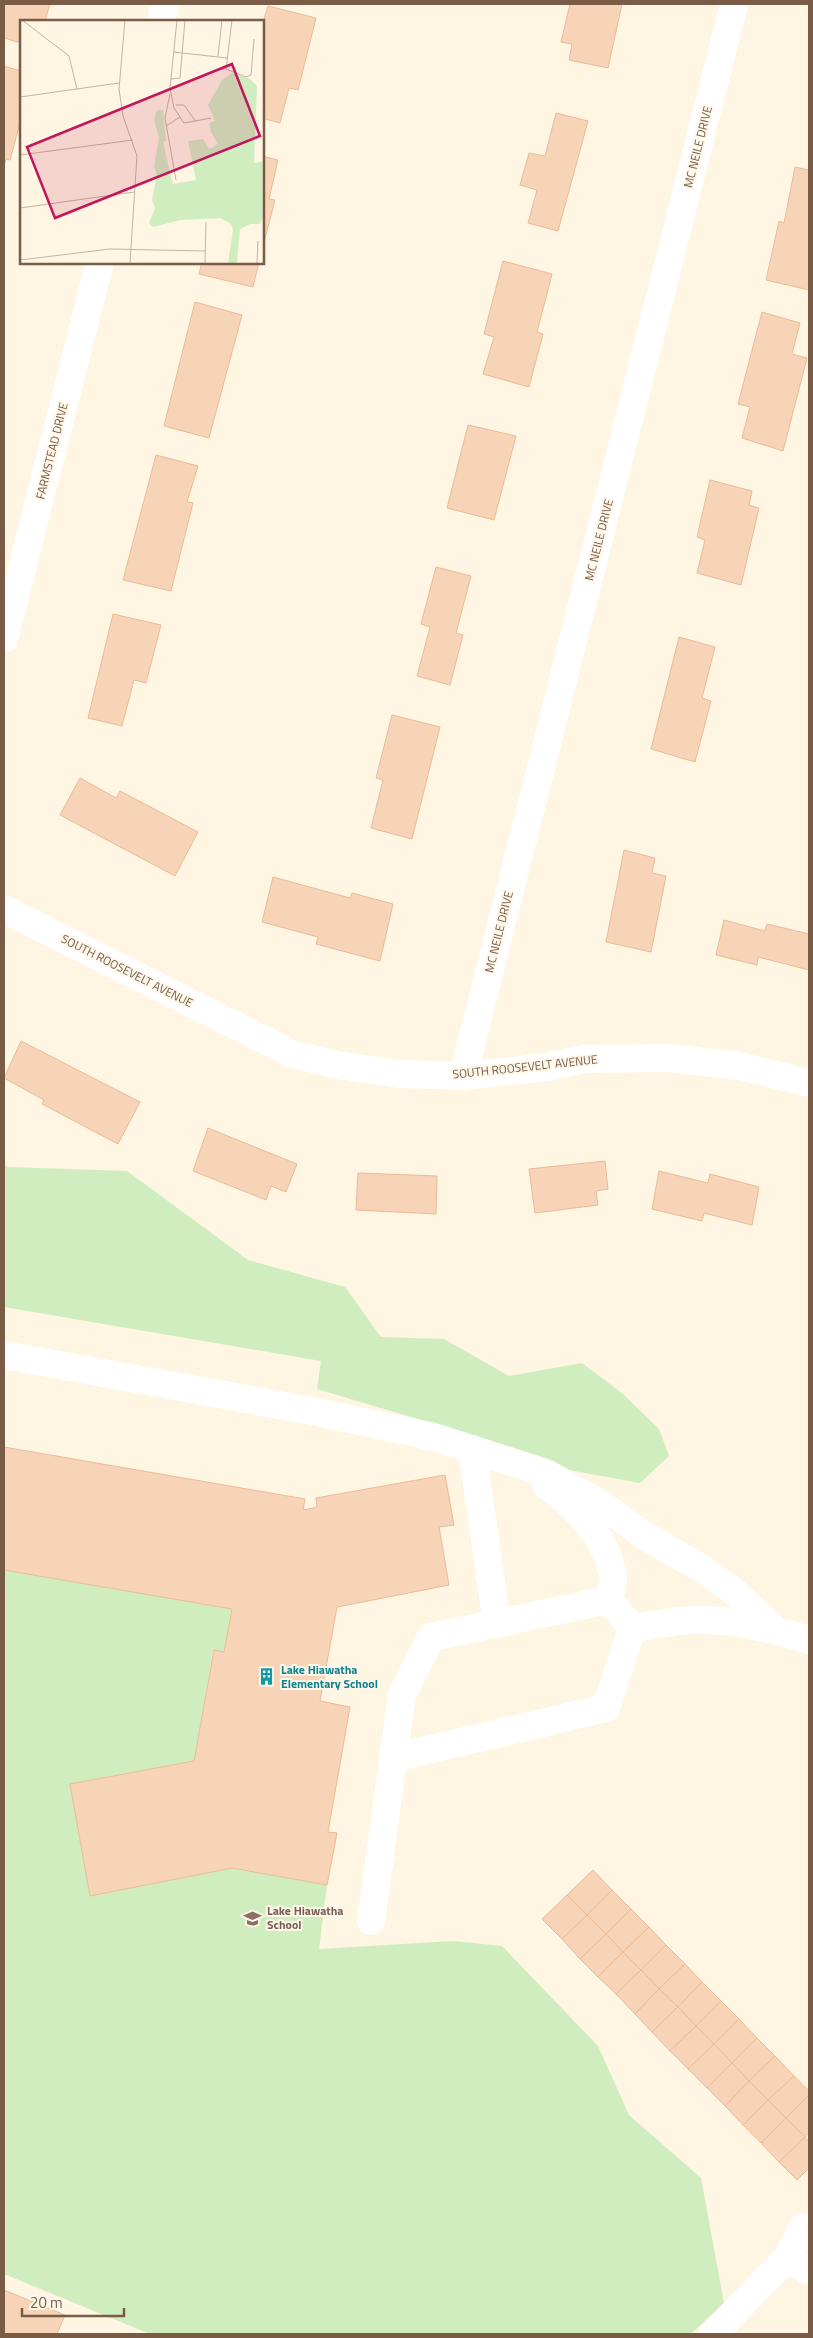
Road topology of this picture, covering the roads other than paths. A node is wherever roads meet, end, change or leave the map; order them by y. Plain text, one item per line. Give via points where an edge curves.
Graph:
1 (166, 4) edge
2 (734, 4) edge
3 (161, 20) edge
4 (99, 264) edge
5 (4, 639) edge
6 (4, 909) edge
7 (463, 1076) junction
8 (809, 1083) edge
9 (4, 1355) edge
10 (472, 1449) junction
11 (517, 1463) junction
12 (609, 1600) junction
13 (497, 1624) junction
14 (632, 1628) junction
15 (774, 1629) junction
16 (809, 1640) edge
17 (393, 1758) junction
18 (371, 1921) dead end
19 (803, 2227) dead end
20 (798, 2265) edge
21 (713, 2334) edge

1 - 3 street
2 - 7 street, MC NEILE DRIVE
4 - 5 street, FARMSTEAD DRIVE
6 - 7 street, SOUTH ROOSEVELT AVENUE via 292,1054 399,1074
7 - 8 street, SOUTH ROOSEVELT AVENUE via 548,1068 584,1059 669,1058 739,1066
9 - 10 street via 312,1411 434,1437
10 - 11 street
10 - 13 street
11 - 12 street via 590,1526 607,1553 613,1578
11 - 15 street via 546,1473 599,1503 647,1537 701,1568 731,1589
12 - 13 street
12 - 14 street
13 - 17 street via 431,1637 402,1695
14 - 15 street via 689,1621 727,1621
14 - 17 street via 606,1708
15 - 16 street
17 - 18 street
19 - 20 street
20 - 21 street

